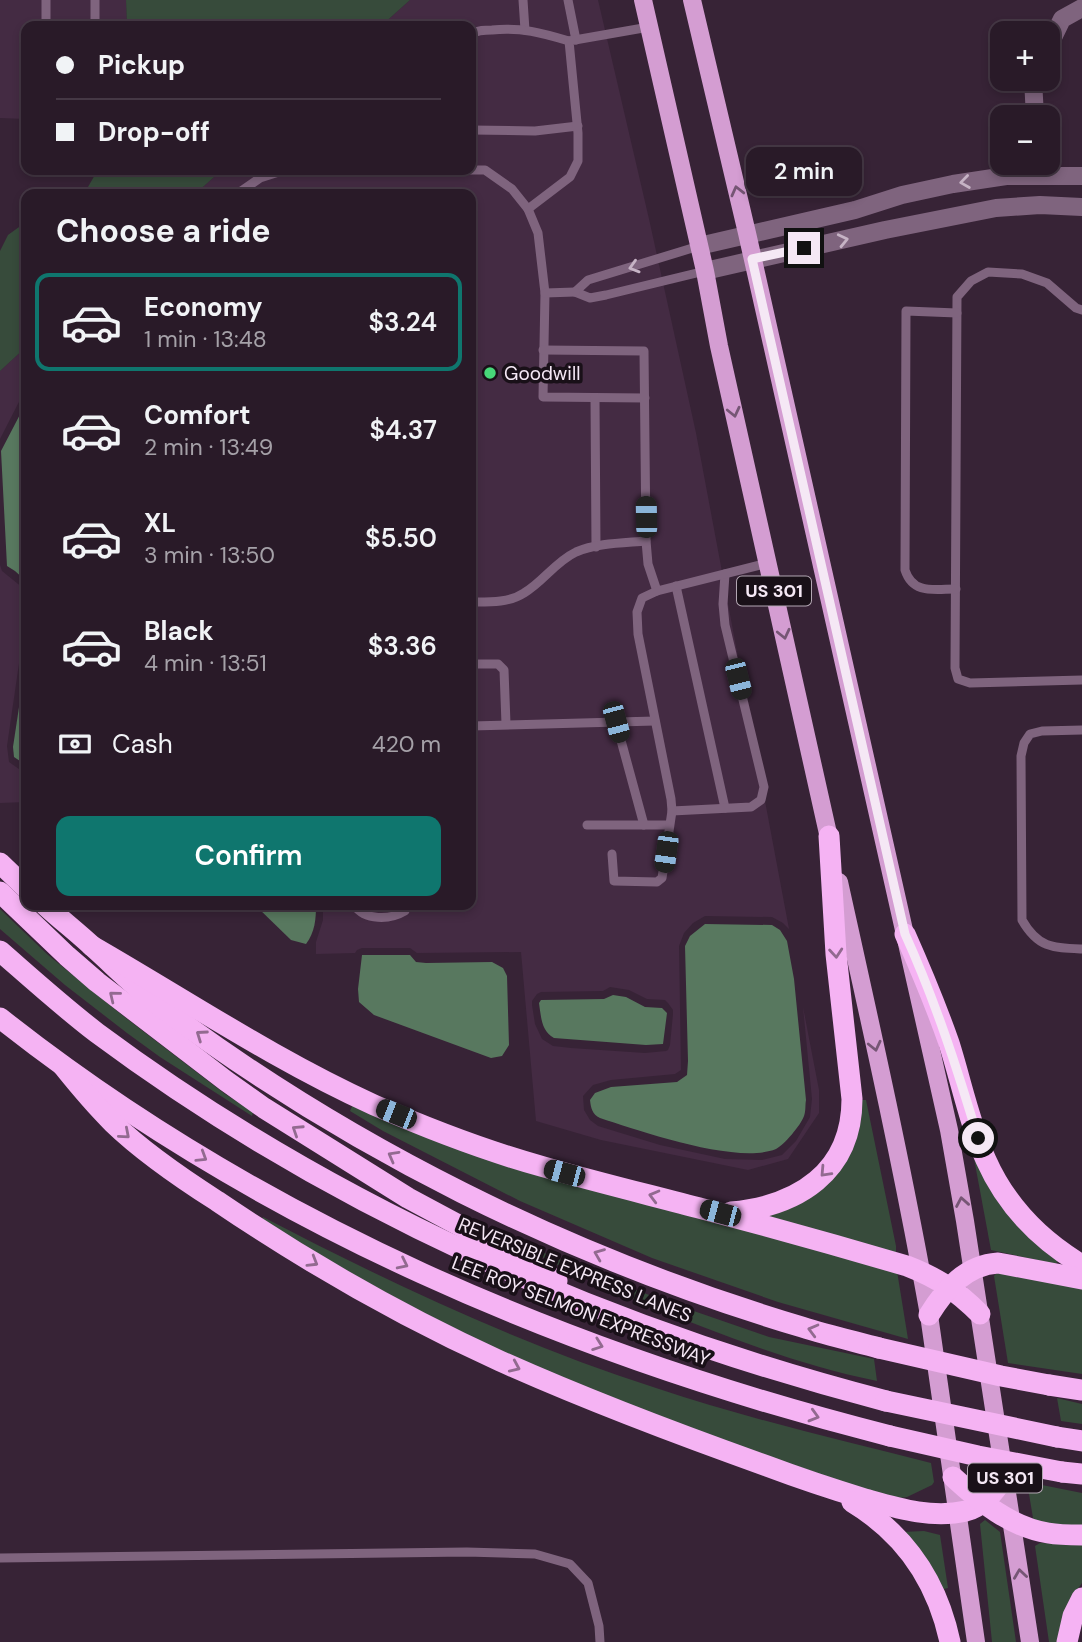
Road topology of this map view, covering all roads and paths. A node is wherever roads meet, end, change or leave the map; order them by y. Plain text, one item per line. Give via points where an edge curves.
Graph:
1 (46, 0) edge
2 (95, 0) edge
3 (523, 0) edge
4 (568, 0) edge
5 (643, 0) edge
6 (692, 0) edge
7 (1082, 8) edge
8 (46, 21) edge
9 (95, 21) edge
10 (1060, 23) edge
11 (649, 27) junction
12 (525, 30) junction
13 (476, 31) edge
14 (572, 40) junction
15 (578, 126) junction
16 (476, 130) edge
17 (476, 170) edge
18 (1060, 172) edge
19 (269, 175) edge
20 (1011, 175) edge
21 (1082, 176) edge
22 (244, 189) edge
23 (1082, 207) edge
24 (528, 209) junction
25 (747, 233) junction
26 (699, 246) junction
27 (752, 259) junction
28 (705, 271) junction
29 (575, 292) junction
30 (545, 293) junction
31 (1082, 310) edge
32 (957, 313) junction
33 (543, 350) junction
34 (595, 398) junction
35 (645, 398) junction
36 (646, 541) junction
37 (596, 547) junction
38 (768, 563) junction
39 (724, 574) junction
40 (676, 586) junction
41 (956, 589) junction
42 (657, 591) junction
43 (476, 602) edge
44 (476, 664) edge
45 (1082, 680) edge
46 (655, 721) junction
47 (616, 722) junction
48 (506, 724) junction
49 (476, 726) edge
50 (1082, 730) edge
51 (724, 808) junction
52 (672, 811) junction
53 (587, 825) dead end
54 (644, 825) junction
55 (669, 825) junction
56 (829, 836) junction
57 (612, 854) dead end
58 (0, 863) edge
59 (21, 883) edge
60 (0, 892) edge
61 (51, 910) edge
62 (358, 910) edge
63 (405, 910) edge
64 (905, 934) junction
65 (92, 946) junction
66 (1082, 949) edge
67 (0, 951) edge
68 (0, 970) edge
69 (0, 1018) edge
70 (95, 1032) junction
71 (63, 1066) junction
72 (720, 1213) junction
73 (1082, 1265) edge
74 (973, 1269) junction
75 (921, 1271) junction
76 (1082, 1279) edge
77 (950, 1287) junction
78 (587, 1303) junction
79 (980, 1314) junction
80 (929, 1315) junction
81 (1082, 1390) edge
82 (1082, 1441) edge
83 (1072, 1473) edge
84 (1005, 1475) junction
85 (953, 1477) junction
86 (829, 1489) junction
87 (983, 1503) junction
88 (958, 1512) junction
89 (1012, 1521) junction
90 (1082, 1535) edge
91 (0, 1558) edge
92 (1082, 1598) edge
93 (600, 1642) edge
94 (950, 1642) edge
95 (976, 1642) edge
96 (1030, 1642) edge
97 (1067, 1642) edge

1 - 8 lane
2 - 9 lane
3 - 12 lane
4 - 14 lane
5 - 11 main road, US 301
25 -> 6 main road, US 301
7 - 10 street
11 - 14 lane
11 - 26 main road, US 301
12 - 13 lane
12 - 14 lane
14 - 15 lane
15 - 16 lane
15 - 24 lane via 578,161 570,177
17 - 24 lane via 485,170 512,189
18 - 21 street
19 - 22 lane
20 -> 25 street via 902,195
27 -> 23 street via 996,208
24 - 30 lane via 538,233
25 - 26 street
25 - 27 main road, US 301
26 - 28 main road, US 301
26 -> 29 lane via 588,280
27 - 28 street
27 - 64 main road, US 301
28 - 29 lane via 590,298
28 -> 38 main road, US 301
29 - 30 lane
30 - 33 lane
31 - 32 lane via 1048,283 1021,274 988,272 971,281 957,297
32 - 41 lane
32 - 41 lane via 906,311 905,352 905,570 920,589
33 - 34 lane via 543,397
33 - 35 lane via 644,351
34 - 35 lane
34 - 37 lane
35 - 36 lane
36 - 37 lane
36 - 42 lane
37 - 43 lane via 558,564 524,594
38 - 39 lane
38 -> 56 main road, US 301
39 - 40 lane
39 - 51 lane via 725,625 764,787 761,800 751,807
40 - 42 lane
40 - 51 lane
41 - 45 lane via 958,679 970,683
42 - 46 lane via 642,598 637,612
44 - 48 lane via 498,664 504,670
46 - 47 lane
46 - 52 lane
47 - 48 lane
47 - 54 lane
48 - 49 lane
50 - 66 lane via 1042,730 1030,734 1024,743 1021,920 1035,937 1053,948
51 - 52 lane
52 - 55 lane
53 - 54 lane
54 - 55 lane
55 - 57 lane via 662,878 657,882 614,881
56 -> 72 highway via 852,1099 847,1136 829,1169 796,1196 759,1208
56 -> 75 main road, US 301
58 - 59 highway
78 -> 60 highway via 520,1258 408,1198 264,1108 97,982
61 - 65 highway
62 - 63 lane via 371,917 395,917
64 - 73 highway via 948,1040 991,1170 1032,1227
74 -> 64 main road, US 301 via 949,1130
72 -> 65 highway via 509,1157 376,1105 253,1042
81 -> 65 highway, bridge via 1001,1376 790,1324 570,1243 430,1176 265,1079 150,998
67 - 70 highway, REVERSIBLE EXPRESS LANES
68 - 70 highway
69 - 71 highway, LEE ROY SELMON EXPRESSWAY
70 - 78 highway, REVERSIBLE EXPRESS LANES via 241,1130 340,1188 488,1262
71 -> 83 highway, LEE ROY SELMON EXPRESSWAY, bridge via 223,1170 353,1240 511,1312 714,1386 836,1423
71 -> 86 highway via 113,1124 174,1172 376,1298 532,1375 654,1426
72 - 75 highway
74 - 76 highway via 998,1263
74 - 77 highway
74 - 79 main road, US 301
75 - 77 highway
75 - 80 main road, US 301
77 - 79 highway
77 - 80 highway
78 - 82 highway, REVERSIBLE EXPRESS LANES, bridge via 808,1380 886,1401
79 - 84 main road, US 301
80 - 85 main road, US 301
84 - 87 highway
84 - 89 main road, US 301
85 - 87 highway
85 - 88 main road, US 301
86 - 88 highway via 908,1510
86 - 94 highway via 877,1518 909,1550 933,1589
87 - 88 highway
87 - 89 highway
88 - 95 main road, US 301
89 - 90 highway via 1041,1532
96 -> 89 main road, US 301
91 - 93 lane via 535,1554 570,1564 588,1583
92 - 97 highway

